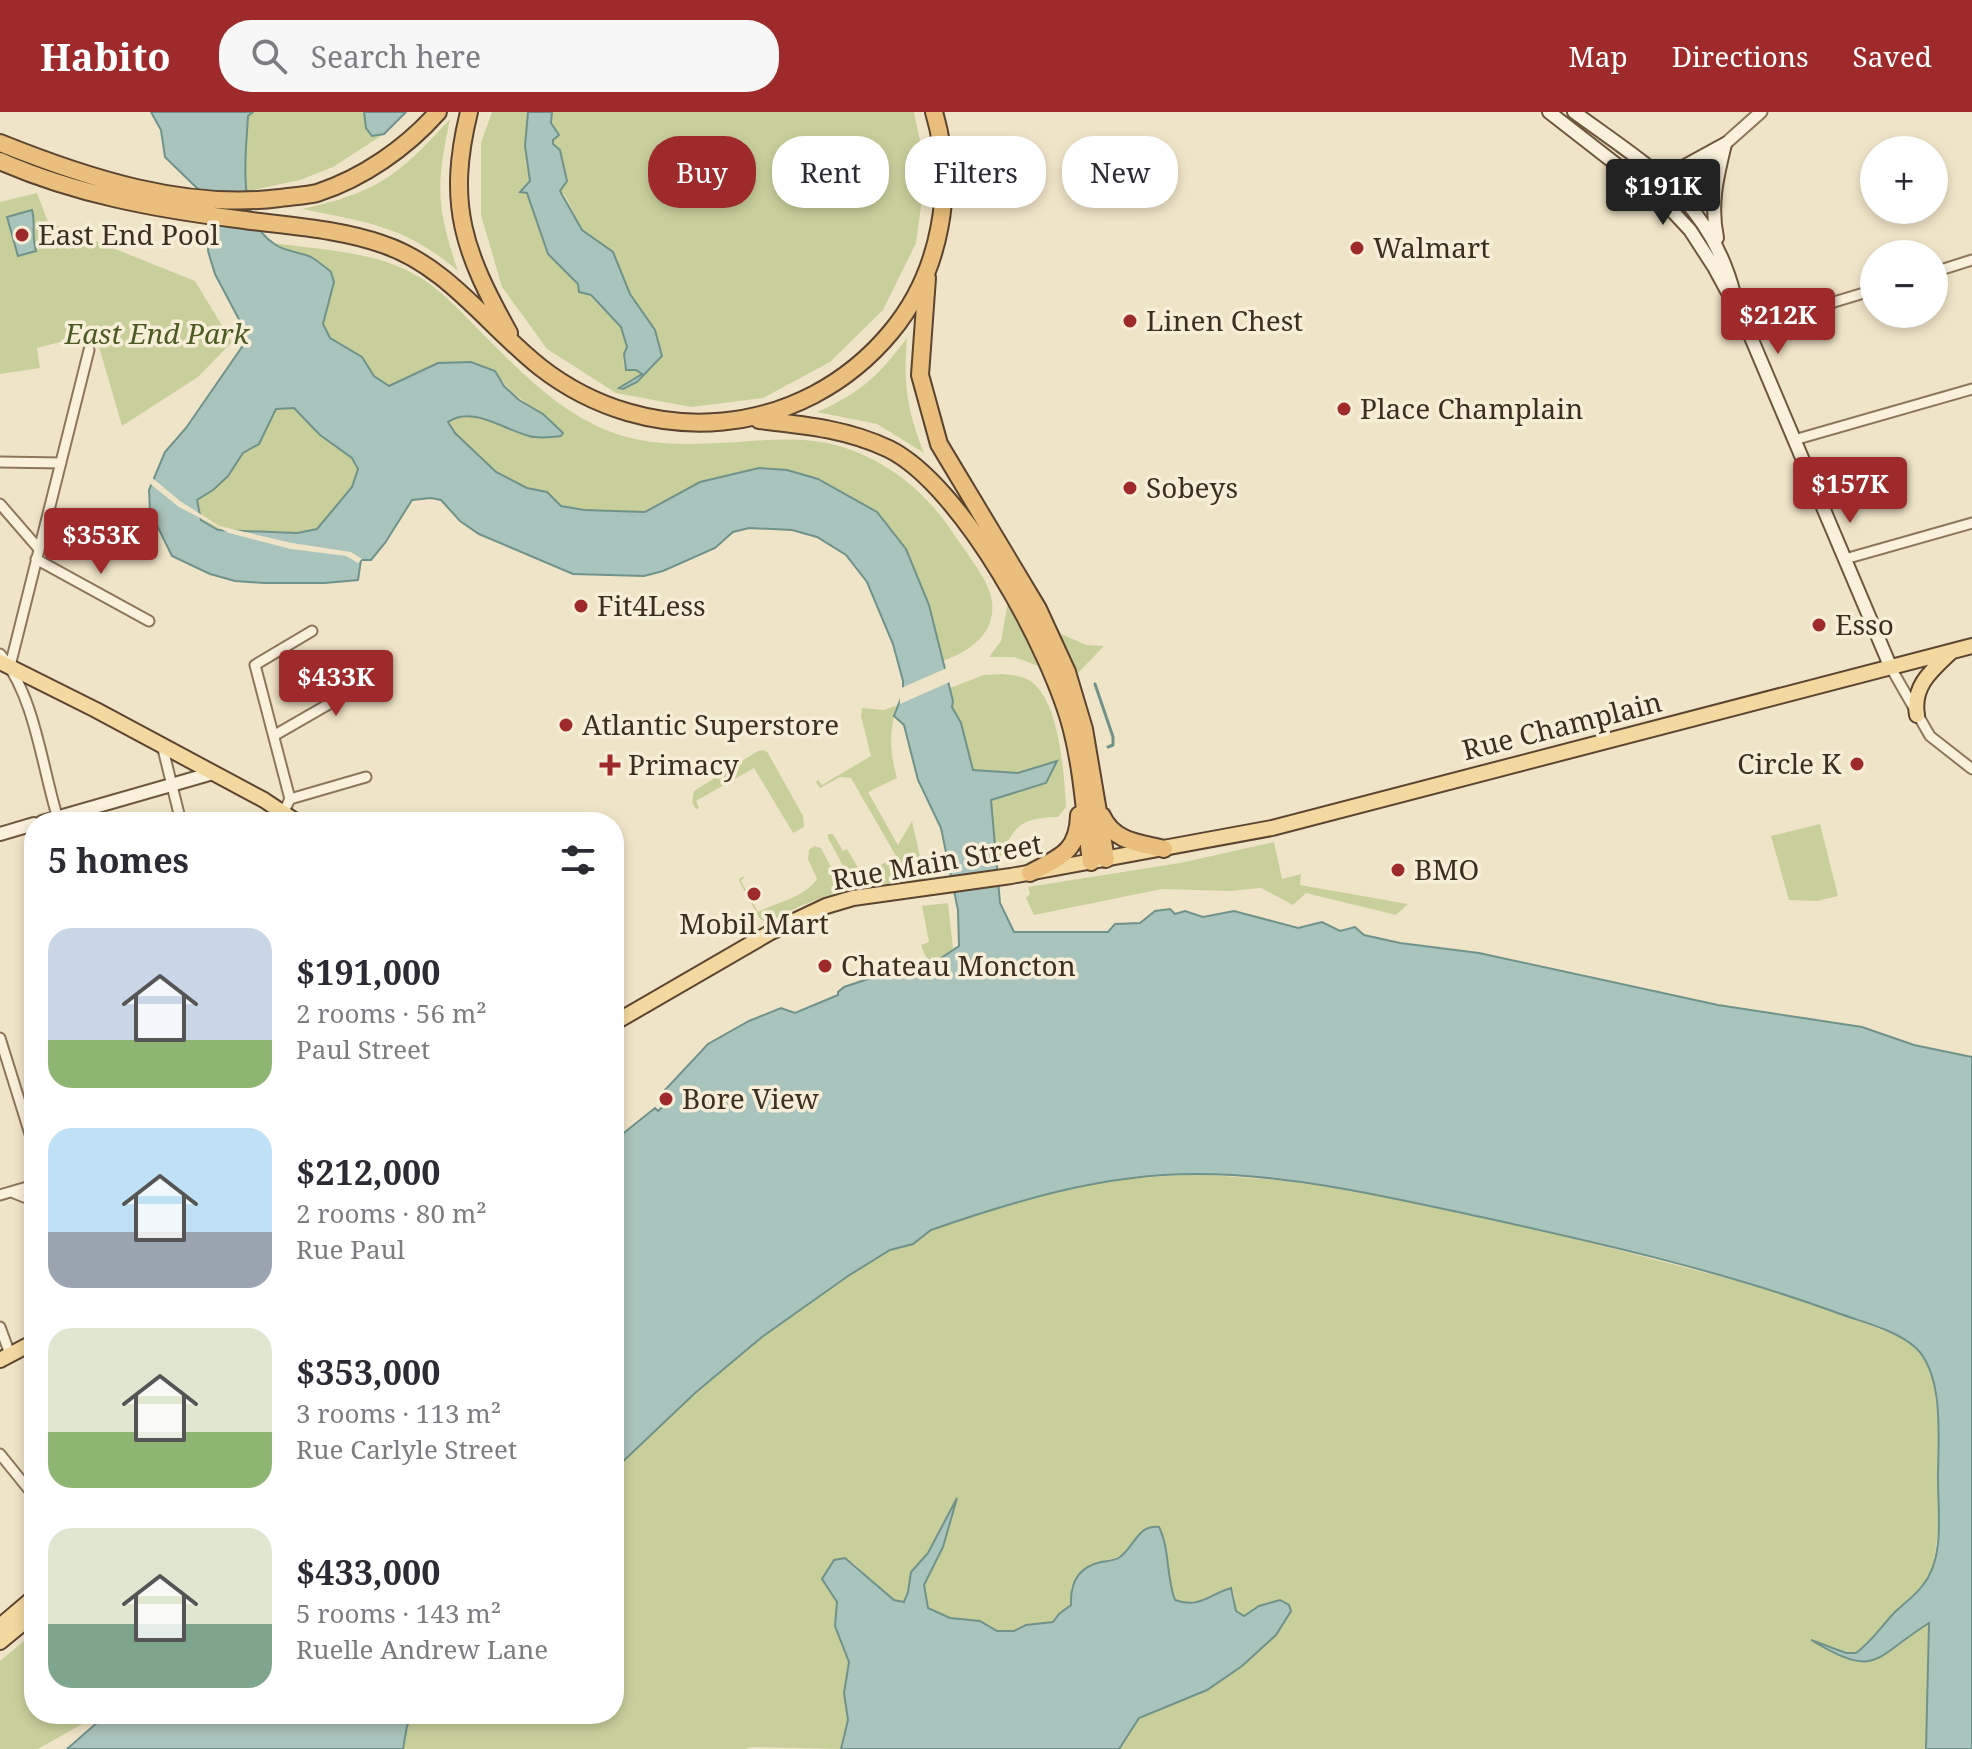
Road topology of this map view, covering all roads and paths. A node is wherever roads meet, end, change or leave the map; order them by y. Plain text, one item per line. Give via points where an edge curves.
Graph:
1 (438, 112) edge
2 (469, 112) edge
3 (934, 112) edge
4 (1549, 112) edge
5 (1574, 112) edge
6 (1761, 112) edge
7 (0, 143) edge
8 (1725, 144) junction
9 (0, 161) edge
10 (1646, 165) junction
11 (1675, 188) junction
12 (1662, 200) junction
13 (199, 206) junction
14 (1718, 245) junction
15 (1972, 260) edge
16 (1948, 268) edge
17 (928, 269) junction
18 (1860, 294) edge
19 (1738, 308) junction
20 (1747, 328) junction
21 (518, 348) junction
22 (89, 350) dead end
23 (1972, 389) edge
24 (745, 419) junction
25 (1794, 440) junction
26 (0, 462) edge
27 (61, 463) junction
28 (0, 504) edge
29 (1972, 523) edge
30 (38, 554) junction
31 (1845, 559) junction
32 (149, 621) dead end
33 (312, 631) dead end
34 (1972, 646) edge
35 (1952, 652) junction
36 (0, 654) edge
37 (5, 664) edge
38 (1892, 672) junction
39 (381, 674) dead end
40 (1917, 715) junction
41 (275, 735) junction
42 (162, 745) junction
43 (1080, 769) junction
44 (1972, 769) edge
45 (213, 773) junction
46 (366, 777) dead end
47 (171, 785) junction
48 (1097, 804) junction
49 (287, 805) junction
50 (56, 812) edge
51 (84, 812) edge
52 (178, 812) edge
53 (291, 812) edge
54 (24, 827) edge
55 (0, 834) edge
56 (1164, 849) junction
57 (1099, 861) junction
58 (1030, 873) junction
59 (624, 1017) edge
60 (0, 1038) edge
61 (24, 1115) edge
62 (24, 1188) edge
63 (11, 1192) junction
64 (0, 1195) edge
65 (24, 1195) edge
66 (0, 1327) edge
67 (24, 1347) edge
68 (5, 1357) edge
69 (0, 1454) edge
70 (24, 1484) edge
71 (24, 1606) edge
72 (24, 1622) edge
73 (0, 1626) edge
74 (0, 1642) edge

1 - 13 highway via 387,157 314,194
2 - 21 highway via 459,170 464,231 484,289
3 - 17 highway via 944,164 944,200
4 - 12 main road
5 - 10 main road
6 - 8 street
7 - 13 highway via 106,181
8 - 10 main road via 1672,173
8 - 11 street
8 - 14 main road via 1713,189
9 - 13 highway via 78,189
10 - 11 main road
11 - 12 street
11 - 14 main road
12 - 19 main road via 1690,230
13 - 21 highway via 383,244 427,265
14 - 19 main road
15 - 16 street
17 - 24 highway via 893,330 860,363 812,396
17 - 48 highway via 920,375 939,444 1038,609 1067,672
18 - 20 street
19 - 20 main road
20 - 25 main road
21 - 24 highway via 573,389 635,414 690,423
22 - 27 street
23 - 25 street
24 - 43 highway via 830,427 890,450 932,481 1016,599 1060,692
25 - 31 main road
26 - 27 street
27 - 30 street
28 - 30 street
29 - 31 street
30 - 32 street
30 - 37 street
31 - 38 main road
33 - 41 street via 255,665
34 - 35 main road, Rue Champlain
35 - 38 main road, Rue Champlain
35 - 40 main road via 1923,681
36 - 37 street
37 - 42 main road
37 - 50 street via 24,697
38 - 40 street
38 - 56 main road, Rue Champlain via 1272,828
39 - 41 street
40 - 44 street via 1934,740
41 - 49 street
42 - 45 main road
42 - 47 street
43 - 57 highway
43 - 58 highway via 1075,841 1065,854
45 - 47 main road
45 - 49 main road
46 - 49 street
47 - 51 main road
47 - 52 street
48 - 56 highway via 1107,827 1124,840
48 - 57 highway
49 - 53 main road
54 - 55 main road
56 - 57 main road, Rue Champlain
57 - 58 main road, Rue Main Street
58 - 59 main road, Rue Main Street via 826,906
60 - 61 street
62 - 63 street
63 - 64 street
63 - 65 street
66 - 68 street
67 - 68 main road
69 - 70 street
71 - 73 main road
72 - 74 main road

